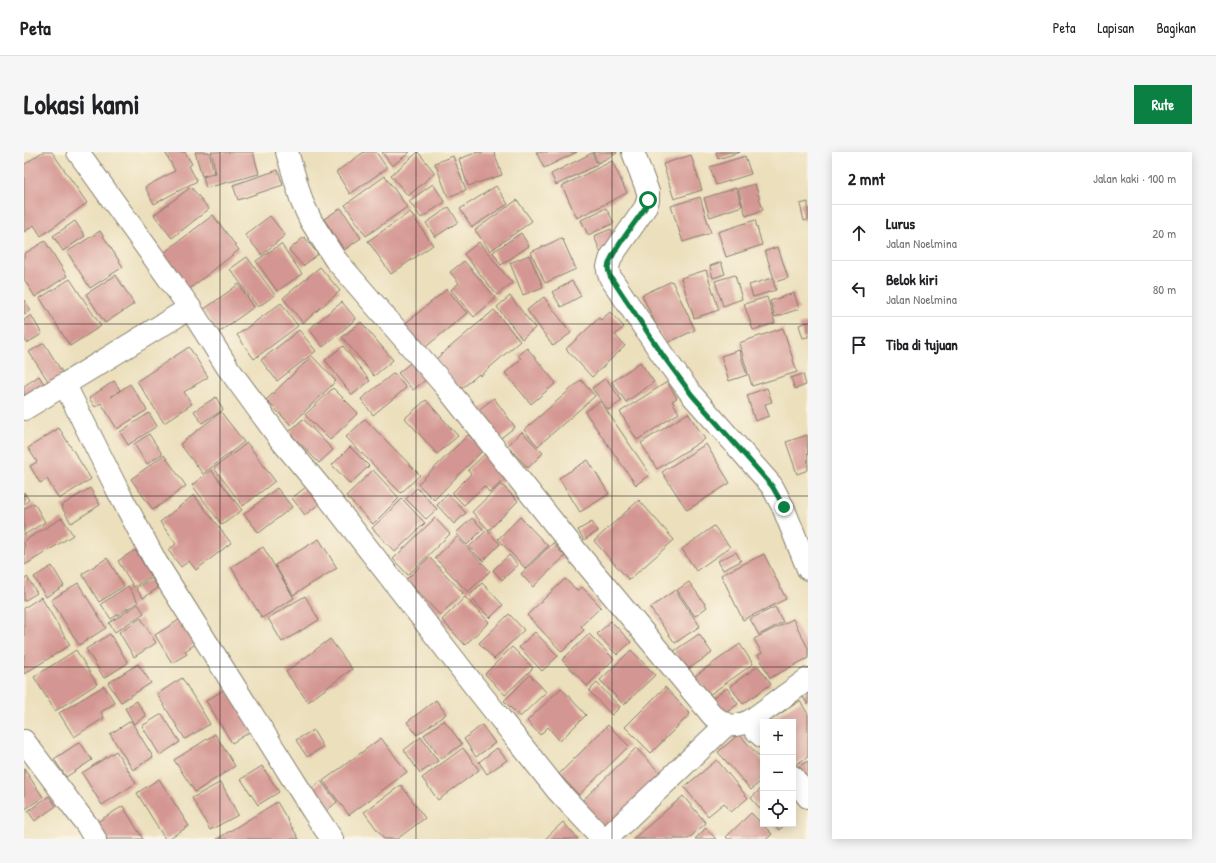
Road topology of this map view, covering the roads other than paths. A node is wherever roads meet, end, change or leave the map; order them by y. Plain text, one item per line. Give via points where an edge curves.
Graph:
1 (78, 152) edge
2 (287, 152) edge
3 (633, 152) edge
4 (190, 308) junction
5 (65, 385) junction
6 (24, 409) edge
7 (808, 569) edge
8 (808, 679) edge
9 (726, 725) junction
10 (756, 729) edge
11 (24, 741) edge
12 (796, 781) edge
13 (808, 796) edge
14 (95, 839) edge
15 (332, 839) edge
16 (604, 839) edge

1 - 4 street
2 - 9 street via 302,202 335,259 446,387 694,694 713,716
3 - 7 street via 648,192 648,200 611,257 608,267 610,276 692,395 772,486 784,507
4 - 5 street
4 - 16 street via 228,368 280,439 557,790
5 - 6 street
5 - 15 street via 156,562
8 - 10 street
9 - 10 street
9 - 16 street
11 - 14 street
12 - 13 street

